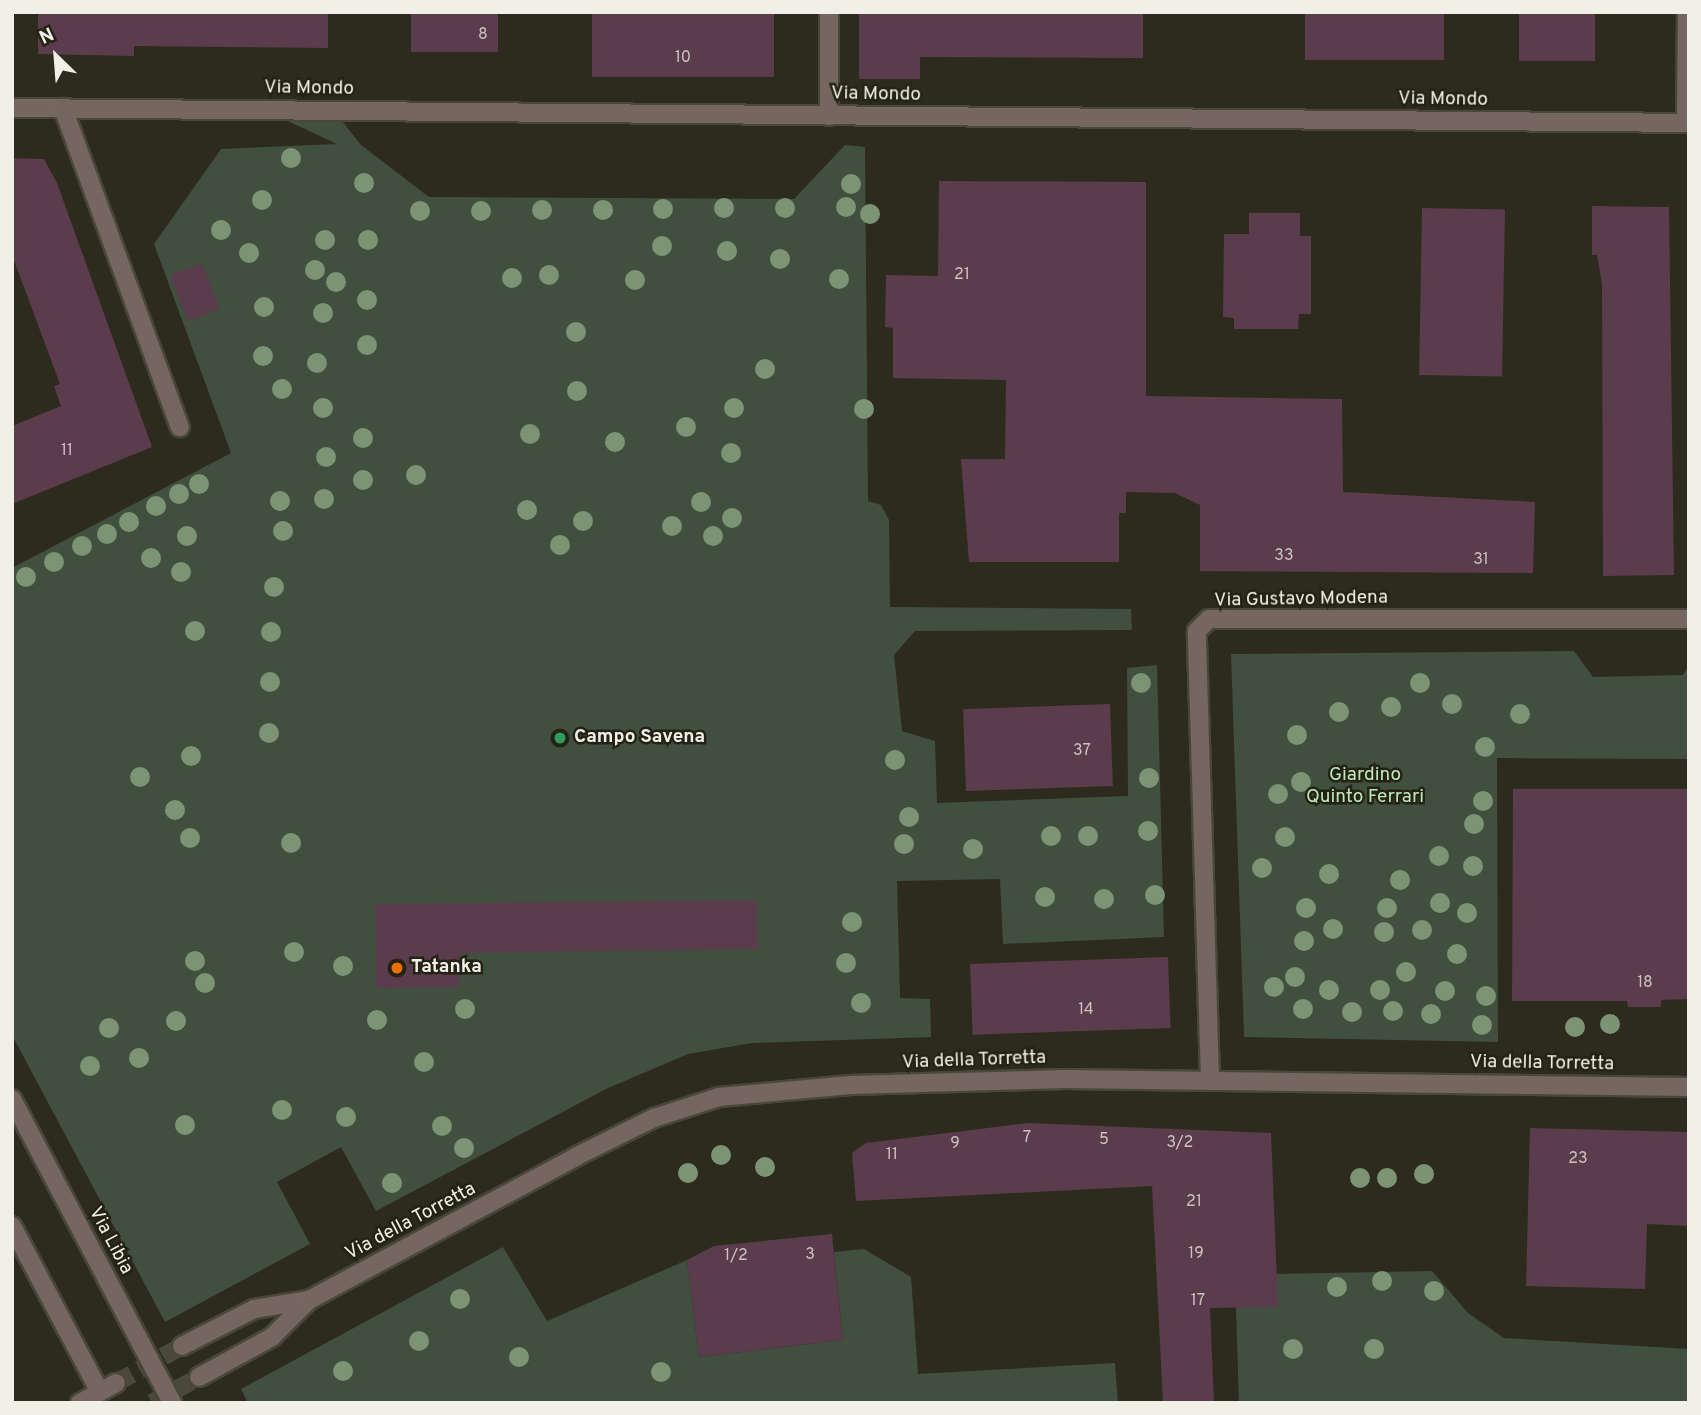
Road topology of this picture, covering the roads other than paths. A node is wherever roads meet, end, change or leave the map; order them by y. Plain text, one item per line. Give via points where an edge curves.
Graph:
1 (829, 12) edge
2 (1687, 12) edge
3 (12, 108) edge
4 (63, 108) junction
5 (829, 116) junction
6 (1687, 123) edge
7 (180, 427) dead end
8 (1689, 619) edge
9 (1210, 1079) junction
10 (1689, 1087) edge
11 (12, 1099) edge
12 (12, 1226) edge
13 (309, 1300) junction
14 (183, 1346) tunnel mouth
15 (199, 1377) tunnel mouth
16 (116, 1383) tunnel mouth
17 (100, 1392) junction
18 (80, 1403) edge
19 (172, 1403) edge

1 - 5 street
2 - 6 street
3 - 4 street, Via Mondo
4 - 5 street, Via Mondo
4 - 7 street
5 - 6 street, Via Mondo
8 - 9 street, Via Gustavo Modena via 1209,619 1197,631
9 - 10 street, Via della Torretta
9 - 13 street, Via della Torretta via 864,1085 719,1097 615,1137
11 - 19 street, Via Libia, bridge
12 - 17 street
13 - 14 street, Via della Torretta via 254,1309
13 - 15 street, Via della Torretta via 272,1337
16 - 17 street
17 - 18 street

